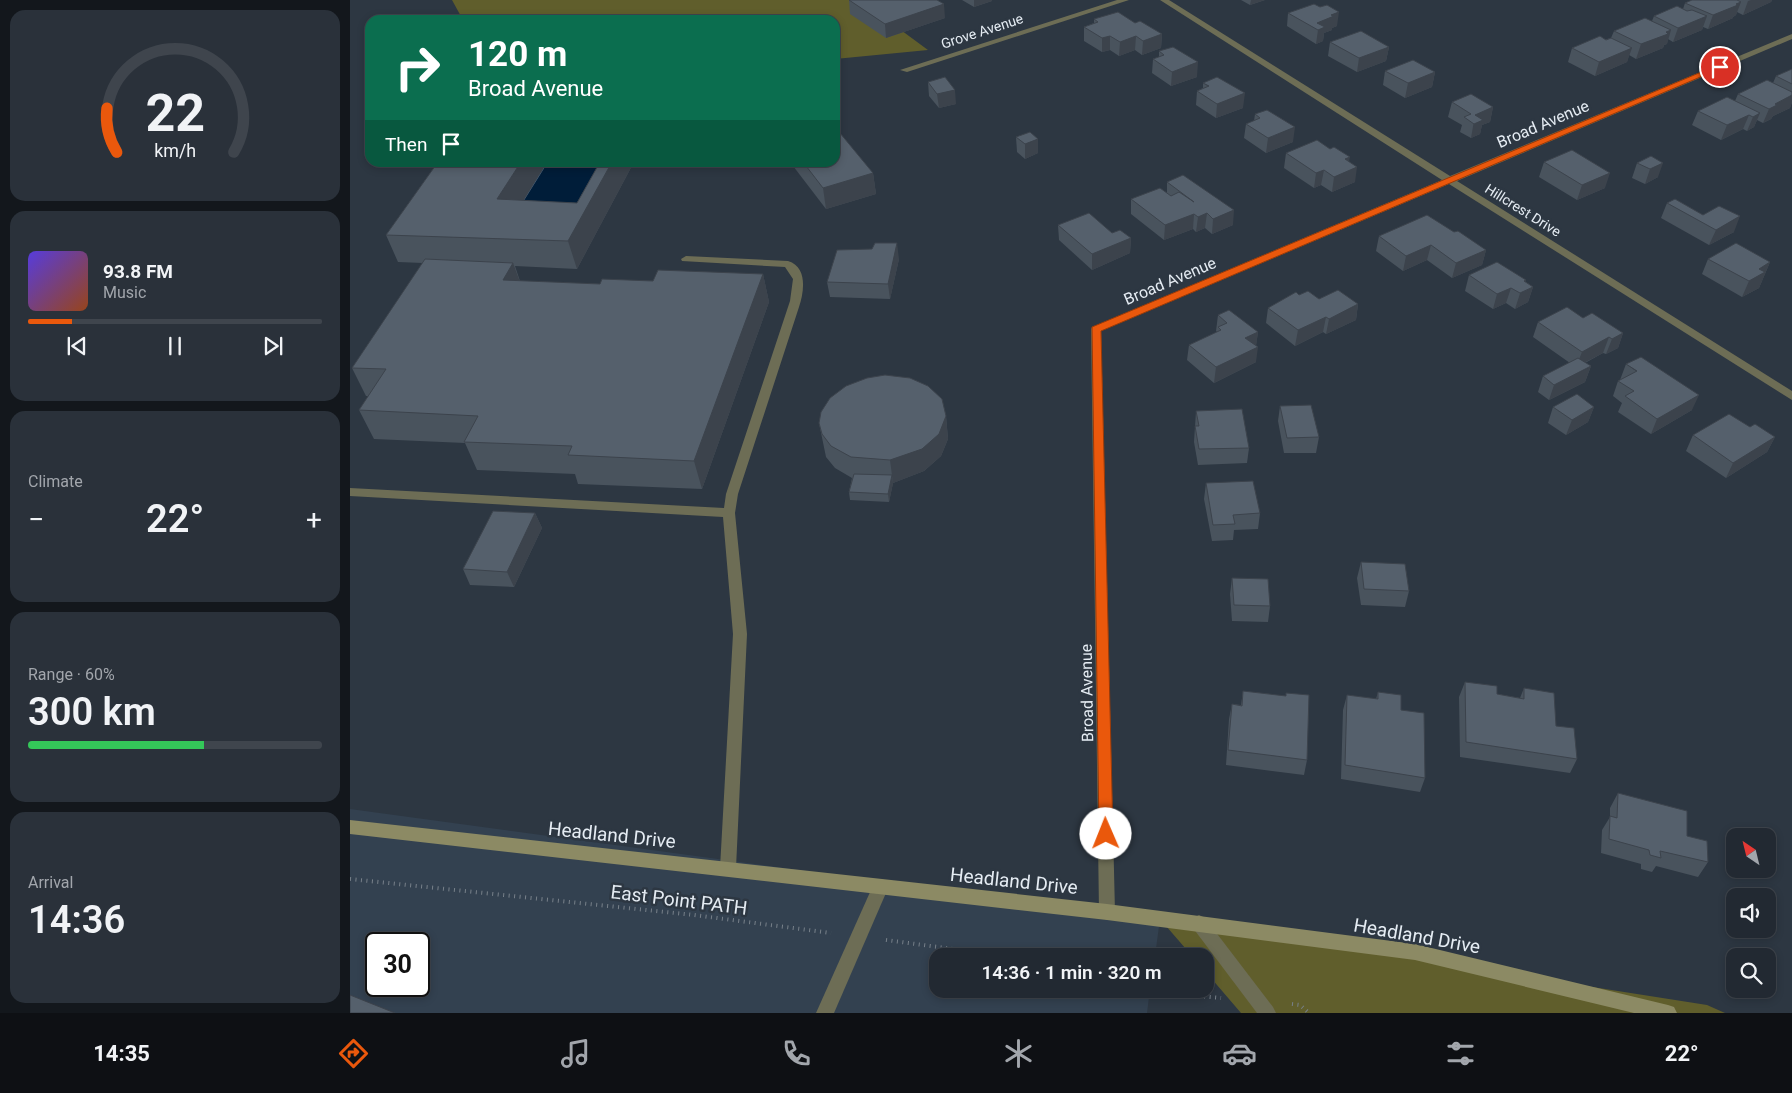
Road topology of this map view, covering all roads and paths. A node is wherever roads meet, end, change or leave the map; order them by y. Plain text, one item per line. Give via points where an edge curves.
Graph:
1 (1125, 0) edge
2 (1164, 0) edge
3 (1792, 36) edge
4 (904, 70) dead end
5 (1451, 181) junction
6 (686, 259) dead end
7 (1792, 396) edge
8 (350, 492) edge
9 (729, 513) junction
10 (350, 827) edge
11 (728, 868) junction
12 (350, 879) edge
13 (880, 886) junction
14 (1107, 912) junction
15 (1199, 923) junction
16 (858, 937) junction
17 (943, 948) edge
18 (1300, 1005) dead end
19 (825, 1013) edge
20 (1267, 1013) edge
21 (1309, 1013) edge
22 (1668, 1013) edge

1 - 4 street, Grove Avenue
2 - 5 street, Hillcrest Drive
3 - 5 street, Broad Avenue
5 - 7 street, Hillcrest Drive
5 - 14 street, Broad Avenue via 1096,329
6 - 9 street via 788,264 799,279 796,299 732,494
8 - 9 street
9 - 11 street via 740,634
10 - 11 main road, Headland Drive
11 - 13 main road, Headland Drive
12 - 16 path, East Point PATH via 684,914
13 - 14 main road, Headland Drive
13 - 16 street
14 - 15 main road, Headland Drive
15 - 20 street
15 - 22 main road, Headland Drive via 1415,952
16 - 17 path, East Point PATH
16 - 19 street
18 - 21 path

